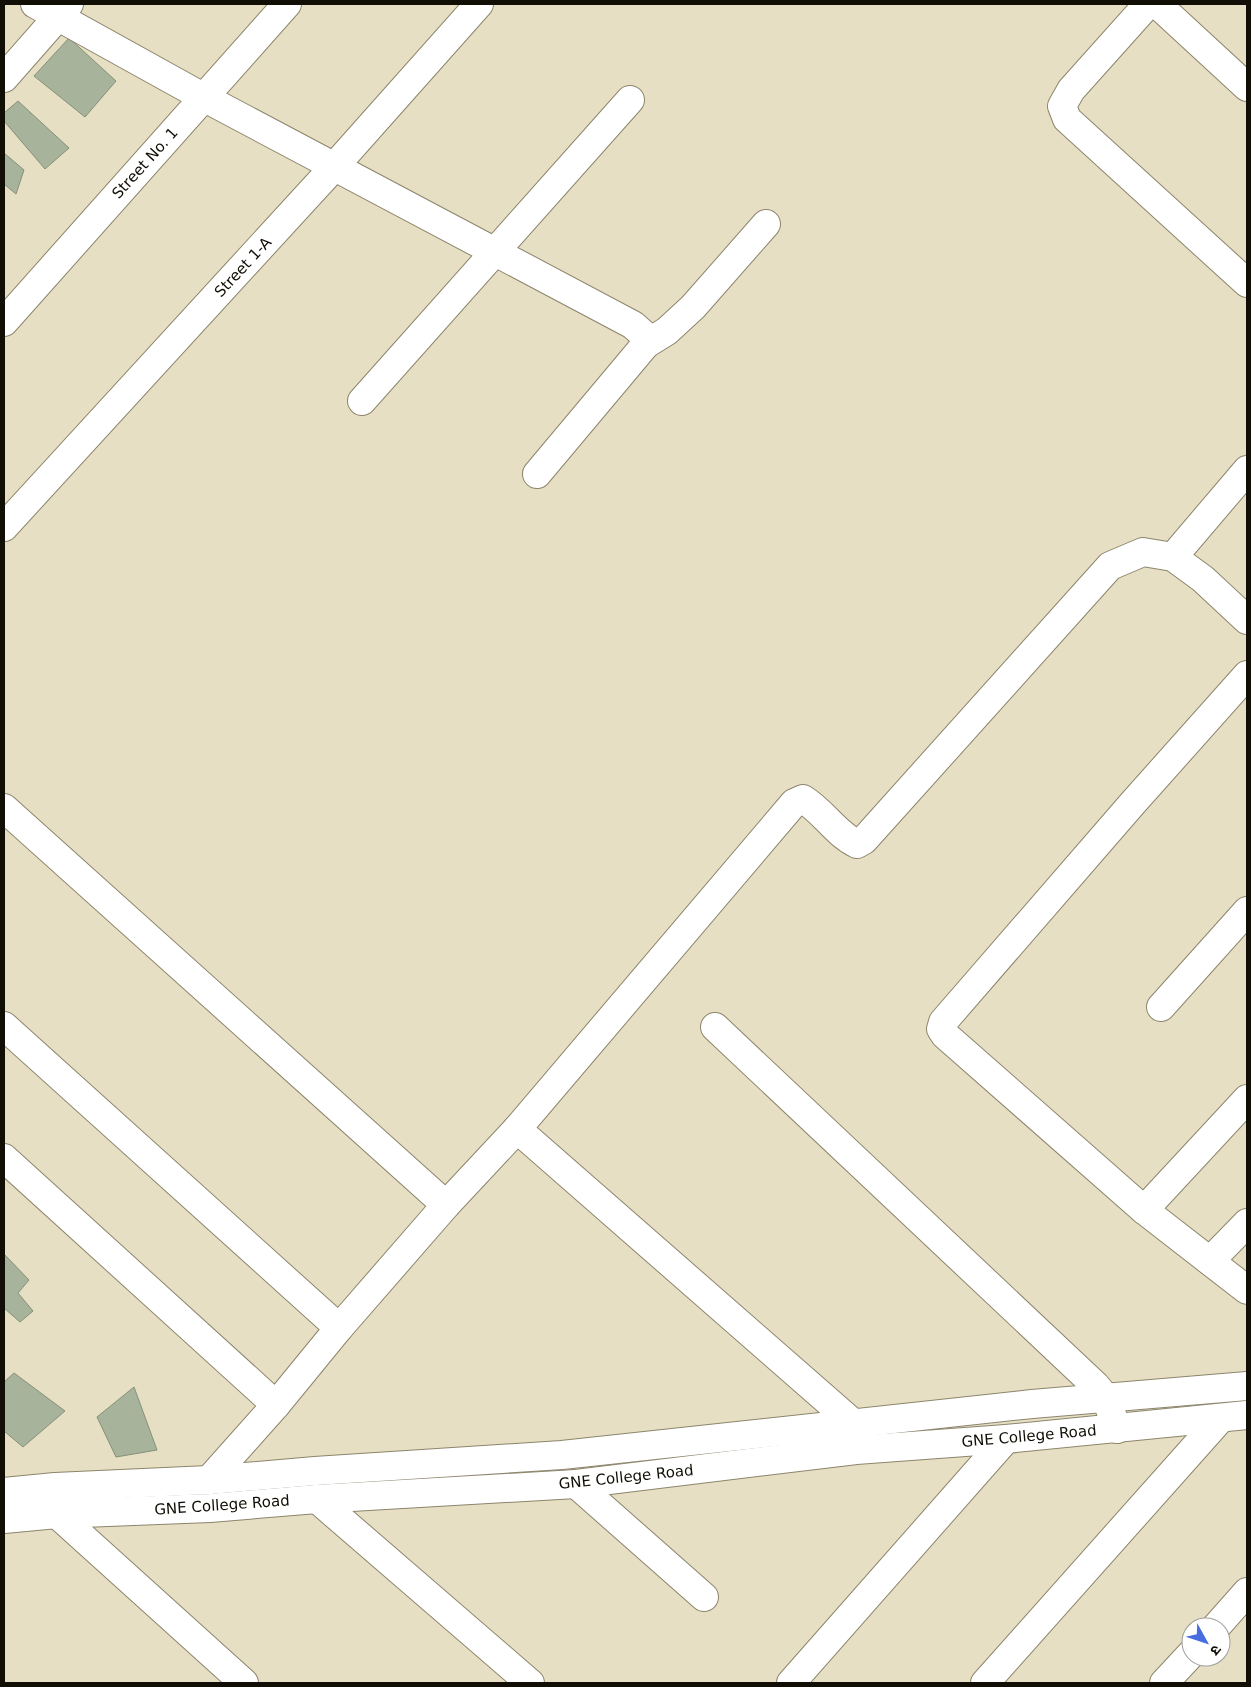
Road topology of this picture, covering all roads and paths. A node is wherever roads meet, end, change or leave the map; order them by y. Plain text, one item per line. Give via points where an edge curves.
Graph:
1 (287, 4) edge
2 (479, 4) edge
3 (1148, 4) edge
4 (1157, 4) edge
5 (54, 8) edge
6 (4, 78) edge
7 (1247, 87) edge
8 (203, 97) junction
9 (630, 100) dead end
10 (334, 167) junction
11 (766, 224) dead end
12 (494, 252) junction
13 (1247, 283) edge
14 (4, 322) edge
15 (646, 344) junction
16 (362, 401) dead end
17 (1247, 470) edge
18 (537, 474) dead end
19 (4, 527) edge
20 (1172, 557) junction
21 (1247, 620) edge
22 (1247, 674) edge
23 (4, 808) edge
24 (1247, 911) edge
25 (1161, 1007) dead end
26 (4, 1026) edge
27 (715, 1027) dead end
28 (1247, 1098) edge
29 (517, 1128) junction
30 (4, 1158) edge
31 (446, 1205) junction
32 (1144, 1210) junction
33 (1247, 1223) edge
34 (1210, 1261) junction
35 (1247, 1290) edge
36 (339, 1328) junction
37 (1247, 1386) edge
38 (1106, 1398) junction
39 (276, 1405) junction
40 (1234, 1416) edge
41 (853, 1422) junction
42 (1117, 1429) junction
43 (1006, 1439) junction
44 (209, 1480) junction
45 (576, 1484) junction
46 (4, 1492) edge
47 (317, 1499) junction
48 (57, 1514) junction
49 (4, 1519) edge
50 (1247, 1592) edge
51 (704, 1597) dead end
52 (1225, 1617) edge
53 (1181, 1665) edge
54 (244, 1683) edge
55 (530, 1683) edge
56 (791, 1683) edge
57 (985, 1683) edge
58 (1164, 1683) edge

1 - 8 street, Street No. 1
2 - 10 street, Street 1-A
3 - 13 street via 1071,90 1062,106 1068,119
4 - 7 street
5 - 6 street
5 - 8 street
8 - 10 street
8 - 14 street, Street No. 1
9 - 12 street
10 - 12 street
10 - 19 street, Street 1-A
11 - 15 street via 693,307 667,331
12 - 15 street via 633,325 643,334
12 - 16 street
15 - 18 street
17 - 20 street
20 - 21 street
20 - 29 street via 1143,552 1110,566 864,840 857,844 849,840 803,799 794,803
22 - 32 street via 988,969 943,1022 941,1029
23 - 31 street
24 - 25 street
26 - 36 street
27 - 38 street
28 - 32 street
29 - 31 street
29 - 41 street
30 - 39 street
31 - 36 street
32 - 34 street
33 - 34 street
34 - 35 street
36 - 39 street
37 - 38 street, GNE College Road
38 - 41 street, GNE College Road
38 - 42 street
39 - 44 street
40 - 42 street, GNE College Road
40 - 57 street
41 - 44 street, GNE College Road via 562,1455
42 - 43 street, GNE College Road
43 - 45 street, GNE College Road via 856,1450
43 - 56 street
44 - 46 street, GNE College Road
45 - 47 street, GNE College Road
45 - 51 street
47 - 48 street, GNE College Road via 210,1508
47 - 55 street
48 - 49 street, GNE College Road
48 - 54 street
50 - 52 street
53 - 58 street

